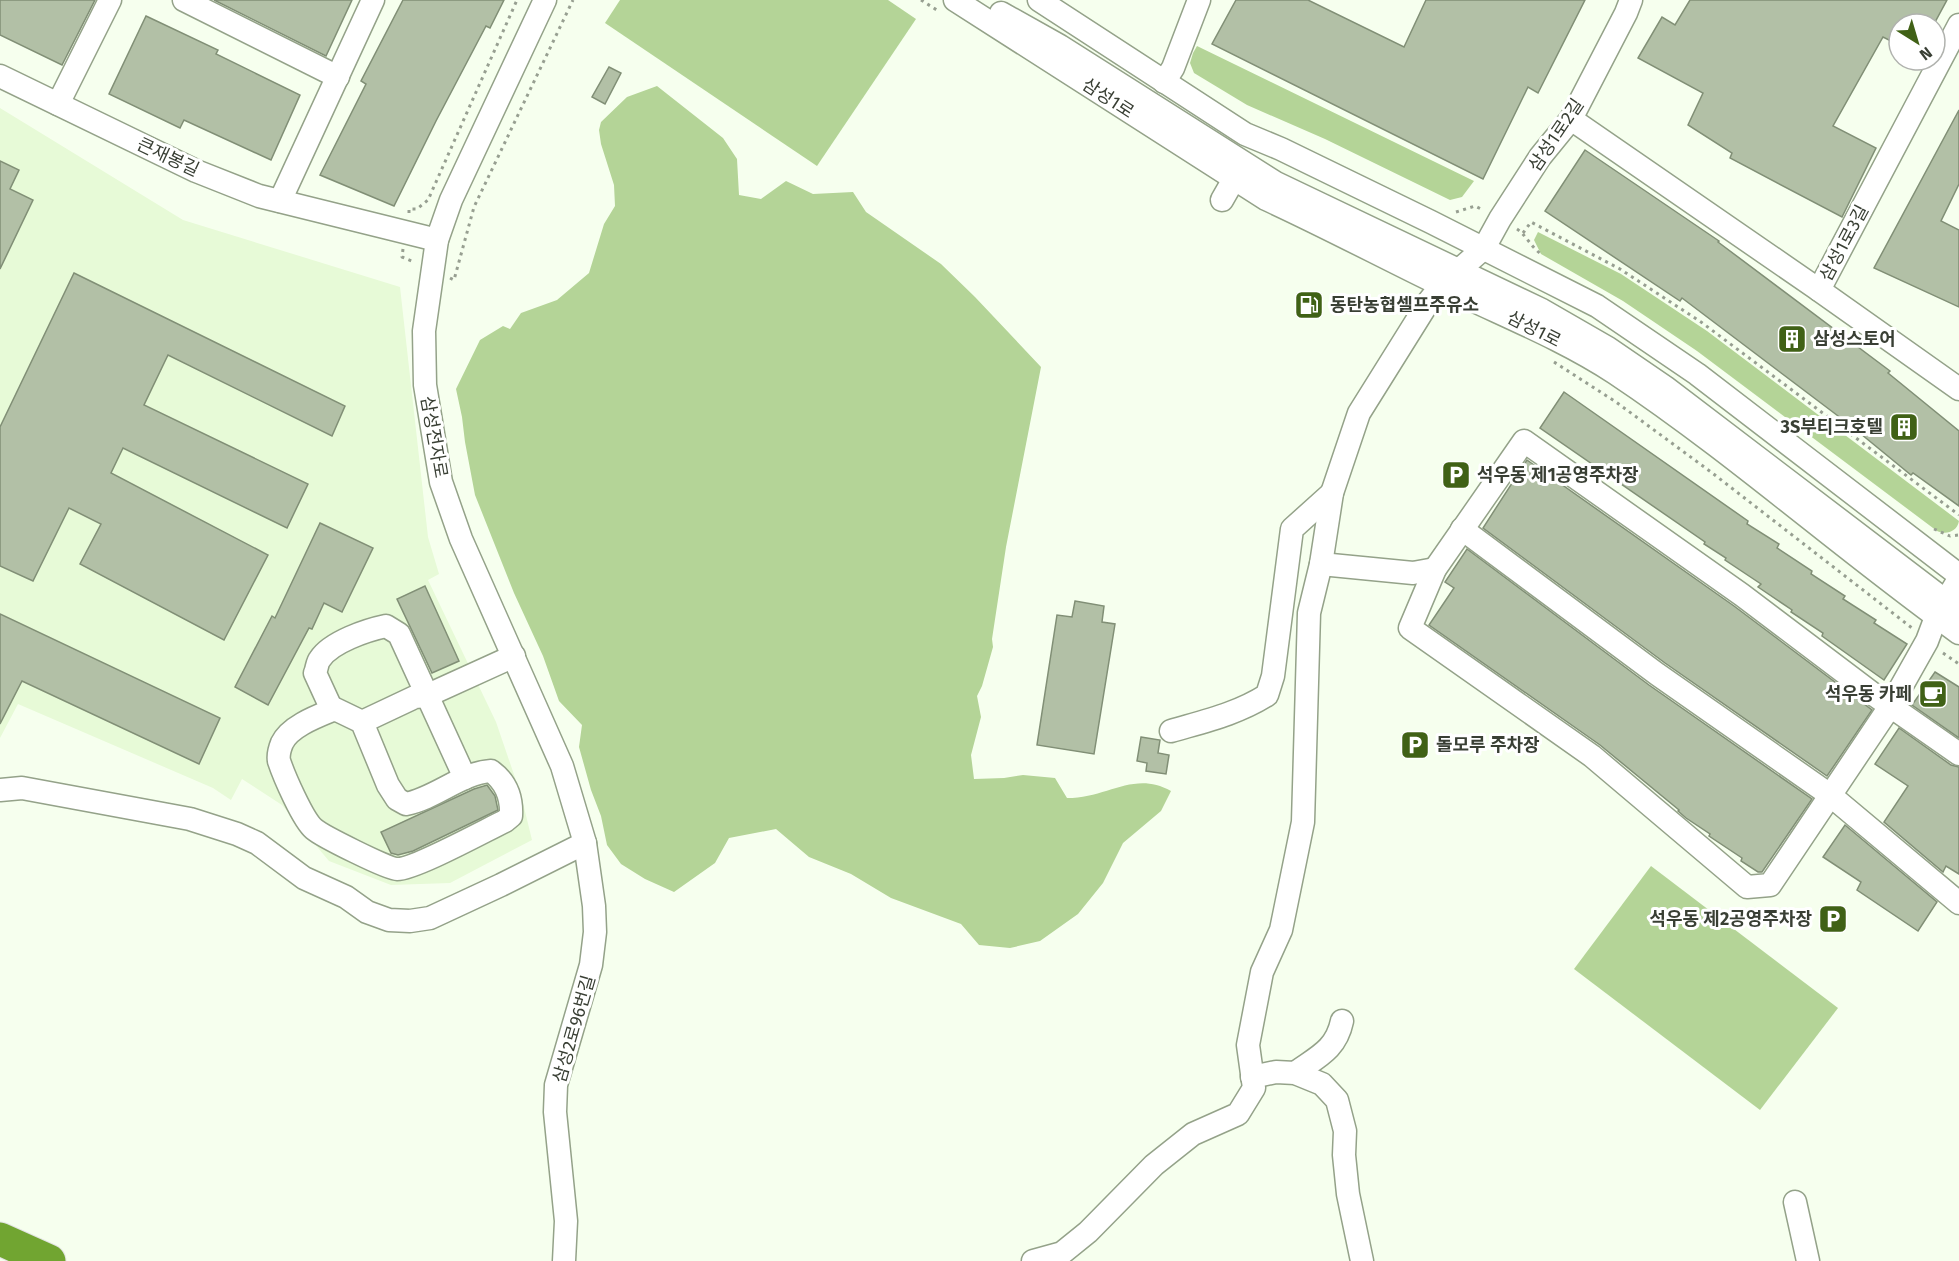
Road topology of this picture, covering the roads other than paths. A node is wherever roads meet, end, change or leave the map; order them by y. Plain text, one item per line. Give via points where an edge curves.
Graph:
1 (110, 0) edge
2 (184, 0) edge
3 (374, 0) edge
4 (545, 0) edge
5 (955, 0) edge
6 (979, 0) edge
7 (1003, 0) edge
8 (1039, 0) edge
9 (1199, 0) edge
10 (1631, 0) edge
11 (1959, 25) edge
12 (0, 76) edge
13 (338, 77) junction
14 (1164, 82) junction
15 (58, 104) junction
16 (1571, 118) junction
17 (1234, 178) junction
18 (1222, 200) dead end
19 (280, 201) junction
20 (437, 240) junction
21 (1470, 260) junction
22 (1441, 286) junction
23 (1819, 290) junction
24 (1959, 389) edge
25 (1332, 493) junction
26 (1462, 530) junction
27 (1321, 564) junction
28 (1435, 568) junction
29 (1953, 596) edge
30 (1959, 633) edge
31 (514, 656) junction
32 (426, 696) junction
33 (1891, 705) junction
34 (332, 710) junction
35 (362, 722) junction
36 (1171, 731) dead end
37 (1959, 754) edge
38 (465, 778) junction
39 (0, 790) edge
40 (1830, 795) junction
41 (585, 843) junction
42 (588, 869) joint
43 (1959, 903) edge
44 (1342, 1021) dead end
45 (1295, 1074) junction
46 (1252, 1077) junction
47 (1795, 1202) dead end
48 (0, 1239) edge
49 (49, 1261) edge
50 (564, 1261) edge
51 (1033, 1261) edge
52 (1362, 1261) edge
53 (1808, 1261) edge

1 - 15 street
2 - 13 street
3 - 13 street
4 - 20 street, 삼성전자로 via 451,200
5 - 17 street, 삼성1로
6 - 21 street via 1060,46 1275,183
7 - 21 street via 1282,172
8 - 14 street
9 - 14 street
10 - 16 street, 삼성1로2길
11 - 23 street, 삼성1로3길
12 - 15 street, 큰재봉길
13 - 19 street
14 - 21 street via 1245,134 1281,149
15 - 19 street, 큰재봉길 via 207,176
16 - 21 street, 삼성1로2길
16 - 23 street, 삼성1로3길
17 - 18 street
17 - 22 street, 삼성1로 via 1266,199
19 - 20 street, 큰재봉길
20 - 31 street, 삼성전자로 via 424,331 425,384 441,482 461,539
21 - 22 street, 삼성1로2길
21 - 29 street via 1621,342 1677,381
22 - 25 street, 삼성1로2길 via 1359,412
22 - 29 street, 삼성1로 via 1518,320 1614,373 1692,428
23 - 24 street
25 - 27 street, 삼성1로2길
25 - 36 street via 1292,529 1273,676 1267,695 1228,715
26 - 28 street
26 - 33 street via 1524,441
26 - 40 street
27 - 28 street via 1413,573
27 - 46 street, 삼성1로2길 via 1309,613 1303,822 1281,930 1262,972 1248,1045
28 - 40 street via 1410,628 1592,756 1747,887 1770,885
29 - 30 street, 삼성1로
29 - 33 street
31 - 32 street
31 - 41 street, 삼성전자로 via 562,766
32 - 34 street via 399,634 386,626 350,638 320,659 315,673
32 - 35 street via 415,697
32 - 38 street
33 - 37 street
33 - 40 street
34 - 35 street
34 - 38 street via 286,736 279,759 305,818 315,830 382,864 397,869 414,865 511,816 510,798 500,778 491,771
35 - 38 street via 388,785 397,799 406,804 418,802
39 - 41 street via 22,788 190,819 237,834 257,843 304,878 389,920 430,918
40 - 43 street
41 - 42 street, 삼성전자로
42 - 50 street, 삼성2로96번길 via 595,932 591,965 556,1085 566,1221
44 - 45 street via 1329,1049
45 - 46 street via 1276,1072
45 - 52 street via 1322,1084 1337,1100 1345,1131 1348,1194
46 - 51 street via 1254,1088 1238,1114 1193,1134 1154,1165 1062,1253
47 - 53 street
48 - 49 highway

